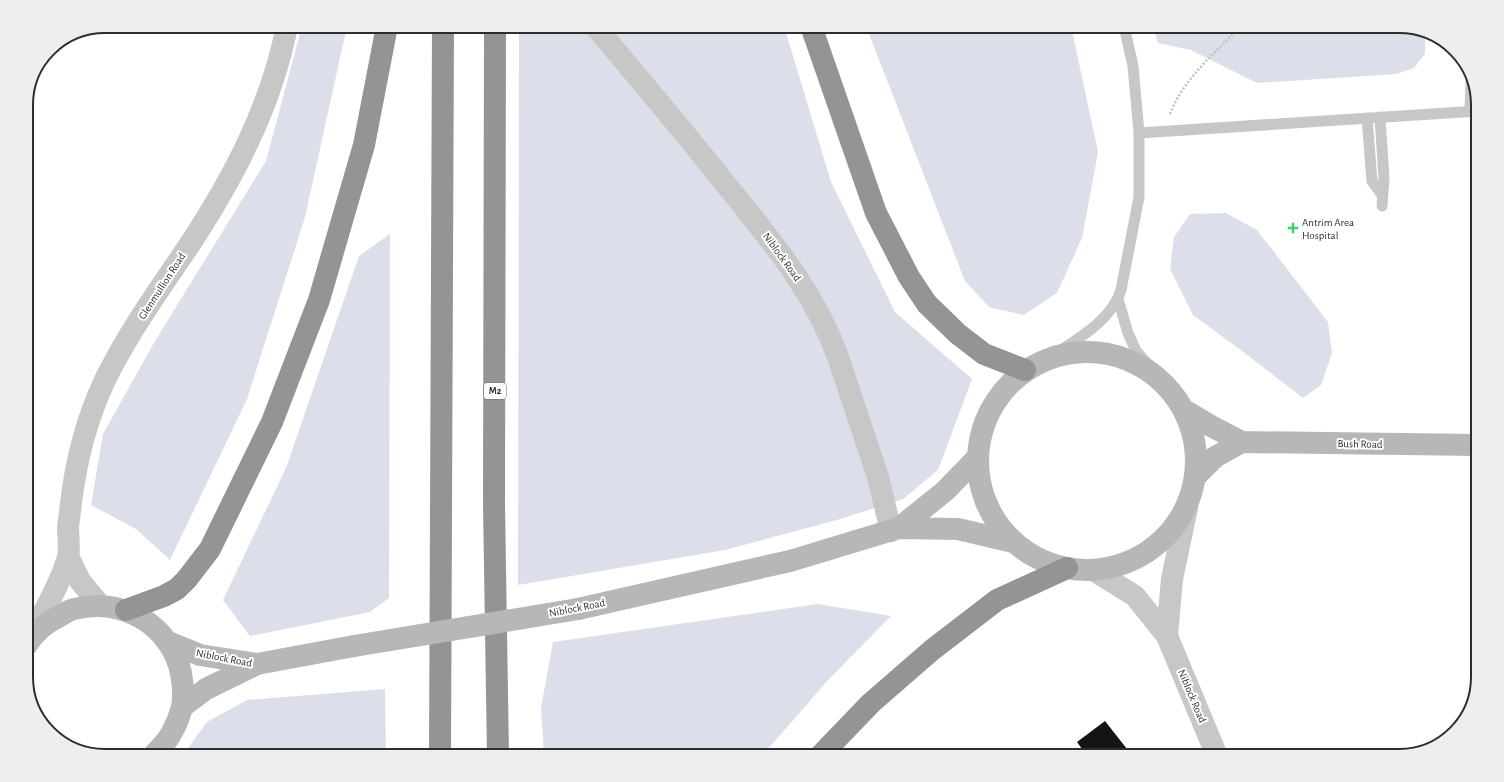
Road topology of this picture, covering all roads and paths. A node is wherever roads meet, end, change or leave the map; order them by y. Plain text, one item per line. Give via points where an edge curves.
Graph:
1 (286, 33) edge
2 (386, 33) edge
3 (443, 33) edge
4 (495, 33) edge
5 (600, 33) edge
6 (813, 33) edge
7 (1126, 33) edge
8 (1234, 33) edge
9 (1471, 111) edge
10 (1380, 117) junction
11 (1367, 118) junction
12 (1163, 132) junction
13 (1139, 133) junction
14 (1118, 299) junction
15 (1049, 358) junction
16 (1025, 370) junction
17 (1164, 382) junction
18 (1184, 410) junction
19 (1242, 442) junction
20 (1471, 446) edge
21 (978, 457) junction
22 (1196, 476) junction
23 (1186, 508) junction
24 (895, 529) junction
25 (1013, 542) junction
26 (68, 556) junction
27 (1067, 568) junction
28 (1093, 570) junction
29 (100, 605) junction
30 (126, 610) junction
31 (33, 632) edge
32 (1167, 636) junction
33 (33, 638) edge
34 (168, 642) junction
35 (257, 664) junction
36 (182, 707) junction
37 (159, 749) edge
38 (440, 749) edge
39 (498, 749) edge
40 (827, 749) edge
41 (1214, 749) edge

1 - 26 street, Glenmullion Road via 281,57 244,151 214,206 126,343 106,379 91,415 72,492
2 - 30 highway via 364,145 319,300 272,422 210,549 187,579 177,589 164,596
3 - 38 highway
4 - 39 highway, M2 via 494,504
5 - 24 street, Niblock Road via 676,122 783,256 816,307 832,338
6 - 16 highway via 876,213 909,277 927,304 958,334 984,354
7 - 13 lane via 1133,66
8 - 12 path via 1189,80 1174,104
9 - 10 lane
10 - 11 lane
10 - 11 lane via 1384,178 1382,201 1372,182
11 - 12 lane
12 - 13 lane
13 - 14 lane via 1139,197
14 - 15 lane via 1095,328
14 - 17 lane via 1136,351
15 - 16 main road
15 - 17 main road via 1075,352 1102,352 1135,362
16 - 21 main road via 1000,393 984,423
17 - 18 main road
18 - 19 main road, Bush Road
18 - 22 main road via 1196,443
19 - 20 main road, Bush Road
19 - 22 main road via 1216,457
21 - 24 main road, Niblock Road via 945,491
21 - 25 main road via 982,491 994,519
22 - 23 main road
23 - 28 main road via 1168,535 1143,556 1119,566
23 - 32 street, Niblock Road via 1172,579
24 - 25 main road, Niblock Road via 958,529
24 - 35 main road, Niblock Road, bridge via 790,561 578,609
25 - 27 main road via 1038,559
26 - 29 street, Glenmullion Road via 80,581
26 - 31 street, Glenmullion Road
27 - 28 main road
27 - 40 highway via 997,600 932,650 870,703
28 - 32 street, Niblock Road via 1135,596
29 - 30 main road
29 - 33 main road via 73,609 48,622
30 - 34 main road via 150,623
32 - 41 street, Niblock Road
34 - 35 main road, Niblock Road via 200,655
34 - 36 main road via 180,669 183,684
35 - 36 main road, Niblock Road via 206,689
36 - 37 main road via 172,734

